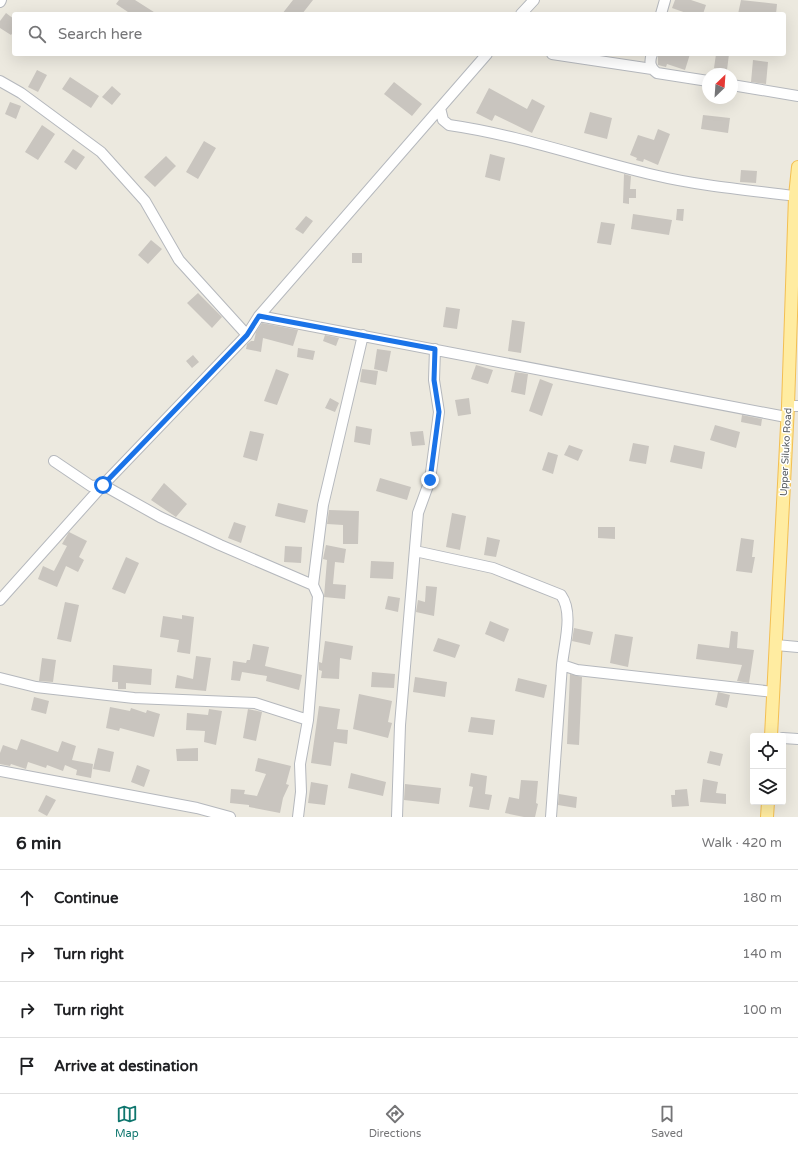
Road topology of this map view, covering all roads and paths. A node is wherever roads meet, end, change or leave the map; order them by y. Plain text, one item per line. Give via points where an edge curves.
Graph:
1 (534, 0) edge
2 (665, 0) edge
3 (523, 12) edge
4 (662, 12) edge
5 (485, 56) edge
6 (565, 56) edge
7 (652, 56) edge
8 (652, 69) junction
9 (702, 80) edge
10 (0, 81) edge
11 (738, 86) edge
12 (798, 96) edge
13 (440, 108) junction
14 (798, 167) edge
15 (795, 196) junction
16 (795, 266) edge
17 (259, 316) junction
18 (247, 335) junction
19 (363, 335) junction
20 (435, 349) junction
21 (791, 410) edge
22 (54, 461) dead end
23 (103, 485) junction
24 (415, 551) junction
25 (313, 585) junction
26 (0, 600) edge
27 (776, 645) junction
28 (798, 647) edge
29 (562, 665) junction
30 (0, 678) edge
31 (774, 692) junction
32 (308, 720) junction
33 (771, 733) edge
34 (786, 738) edge
35 (798, 739) edge
36 (0, 771) edge
37 (768, 805) edge
38 (230, 817) edge
39 (298, 817) edge
40 (397, 817) edge
41 (551, 817) edge
42 (767, 817) edge

1 - 3 street
2 - 4 street
5 - 13 street
6 - 8 street
7 - 8 street
8 - 9 street via 657,73
10 - 18 street via 21,93 101,152 145,201 179,260
11 - 12 street
13 - 15 street via 444,120 449,125 503,135 690,183
13 - 17 street
14 - 15 main road, Upper Siluko Road
15 - 16 main road, Upper Siluko Road
16 - 21 main road, Upper Siluko Road
17 - 18 street
17 - 19 street
18 - 23 street
19 - 20 street
19 - 25 street via 323,505
20 - 21 street
20 - 24 street via 434,380 439,412 430,480 418,513
21 - 27 main road, Upper Siluko Road
22 - 23 street via 91,486
23 - 25 street via 160,517
23 - 26 street
24 - 29 street via 493,568 561,595 566,602 568,614
24 - 40 street via 400,725
25 - 32 street via 318,596
27 - 28 street
27 - 31 main road, Upper Siluko Road
29 - 31 street via 577,670
29 - 41 street
30 - 32 street via 36,687 134,698 255,703
31 - 33 main road, Upper Siluko Road
32 - 39 street via 300,764 301,792
34 - 35 street
36 - 38 street via 197,808
37 - 42 main road

